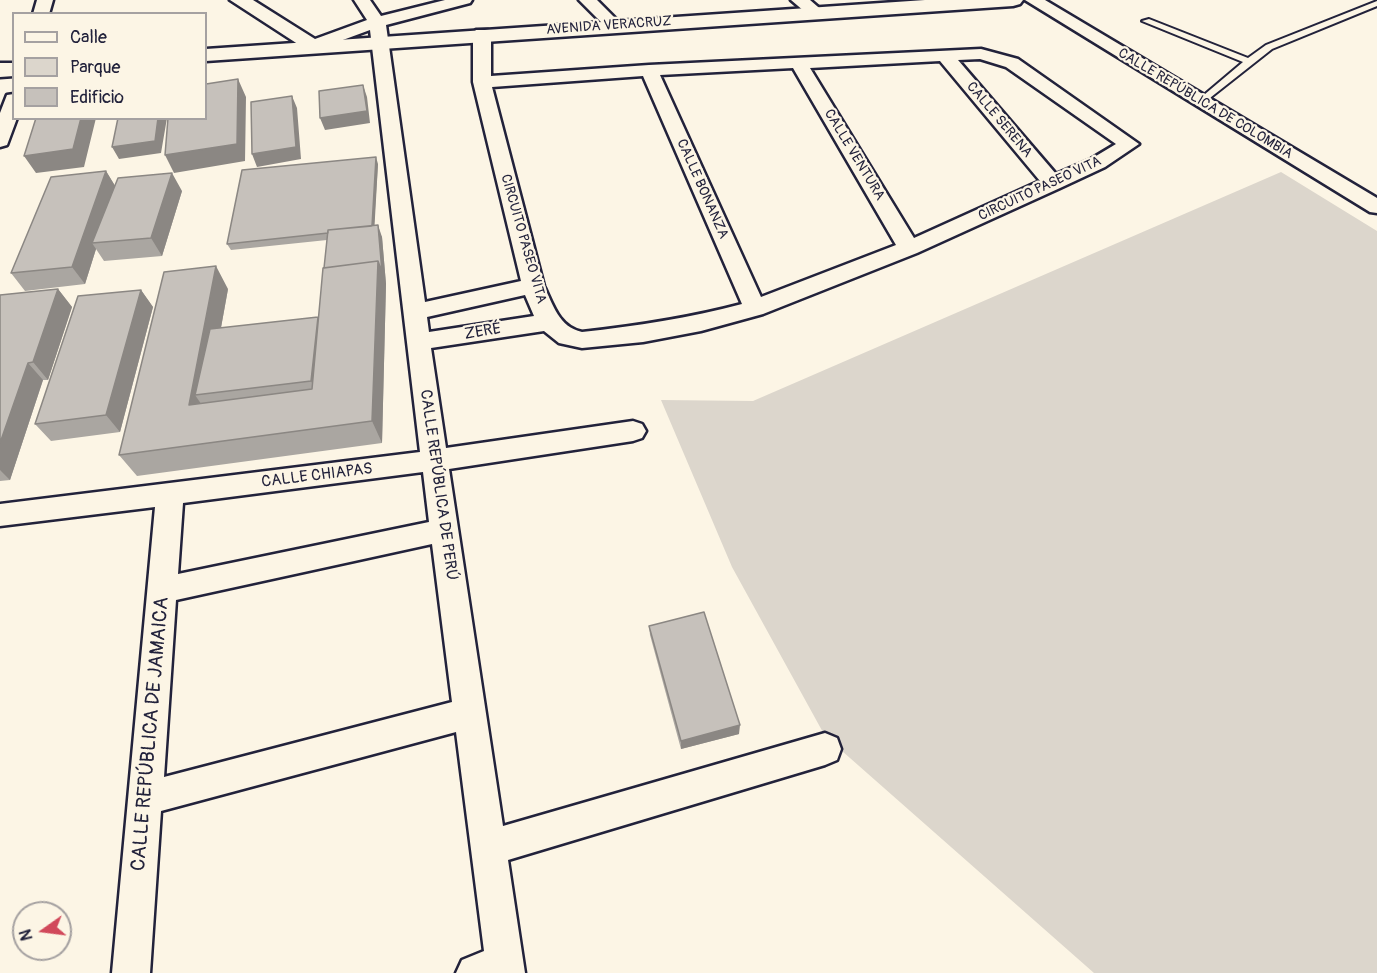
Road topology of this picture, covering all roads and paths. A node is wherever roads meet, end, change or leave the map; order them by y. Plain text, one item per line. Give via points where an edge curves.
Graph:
1 (238, 0) edge
2 (362, 0) edge
3 (464, 0) edge
4 (587, 0) edge
5 (799, 0) edge
6 (1010, 0) edge
7 (1033, 0) edge
8 (1377, 3) edge
9 (817, 14) junction
10 (1146, 21) dead end
11 (615, 26) junction
12 (379, 32) junction
13 (482, 34) junction
14 (313, 46) junction
15 (207, 55) edge
16 (944, 55) junction
17 (1250, 61) junction
18 (798, 62) junction
19 (649, 70) junction
20 (482, 82) junction
21 (1201, 102) junction
22 (12, 105) edge
23 (0, 141) edge
24 (1053, 184) junction
25 (1377, 207) edge
26 (909, 248) junction
27 (533, 286) junction
28 (755, 308) junction
29 (416, 312) junction
30 (548, 322) junction
31 (418, 342) junction
32 (633, 431) dead end
33 (436, 460) junction
34 (170, 494) junction
35 (0, 515) edge
36 (445, 530) junction
37 (162, 590) junction
38 (470, 713) junction
39 (825, 749) dead end
40 (146, 798) junction
41 (489, 848) junction
42 (496, 970) edge
43 (131, 973) edge

1 - 14 street
2 - 12 street, CALLE REPÚBLICA DE PERÚ
3 - 12 street
4 - 11 street
5 - 9 street
6 - 9 street, AVENIDA VERACRUZ
7 - 21 street, CALLE REPÚBLICA DE COLOMBIA
8 - 17 lane via 1269,47
9 - 11 street, AVENIDA VERACRUZ
10 - 17 lane
11 - 13 street, AVENIDA VERACRUZ
12 - 13 street, AVENIDA VERACRUZ
12 - 14 street, AVENIDA VERACRUZ
12 - 29 street, CALLE REPÚBLICA DE PERÚ
13 - 20 street, CIRCUITO PASEO VITA
14 - 15 street, AVENIDA VERACRUZ
16 - 18 street, CIRCUITO PASEO VITA
16 - 24 street, CALLE SERENA
16 - 24 street, CIRCUITO PASEO VITA via 1000,57 1129,144
17 - 21 lane
18 - 19 street, CIRCUITO PASEO VITA
18 - 26 street, CALLE VENTURA
19 - 20 street, CIRCUITO PASEO VITA
19 - 28 street, CALLE BONANZA
20 - 27 street, CIRCUITO PASEO VITA
21 - 25 street, CALLE REPÚBLICA DE COLOMBIA
22 - 23 street
24 - 26 street, CIRCUITO PASEO VITA
26 - 28 street, CIRCUITO PASEO VITA
27 - 29 street, ZERÉ
27 - 30 street, CIRCUITO PASEO VITA
28 - 30 street, CIRCUITO PASEO VITA via 654,332 582,340 567,337
29 - 31 street, CALLE REPÚBLICA DE PERÚ
30 - 31 street, ZERÉ
31 - 33 street, CALLE REPÚBLICA DE PERÚ
32 - 33 street, CALLE CHIAPAS
33 - 34 street, CALLE CHIAPAS
33 - 36 street, CALLE REPÚBLICA DE PERÚ
34 - 35 street, CALLE CHIAPAS
34 - 37 street, CALLE REPÚBLICA DE JAMAICA
36 - 37 street
36 - 38 street, CALLE REPÚBLICA DE PERÚ
37 - 40 street, CALLE REPÚBLICA DE JAMAICA
38 - 40 street
38 - 41 street, CALLE REPÚBLICA DE PERÚ
39 - 41 street
40 - 43 street, CALLE REPÚBLICA DE JAMAICA
41 - 42 street, CALLE REPÚBLICA DE PERÚ

